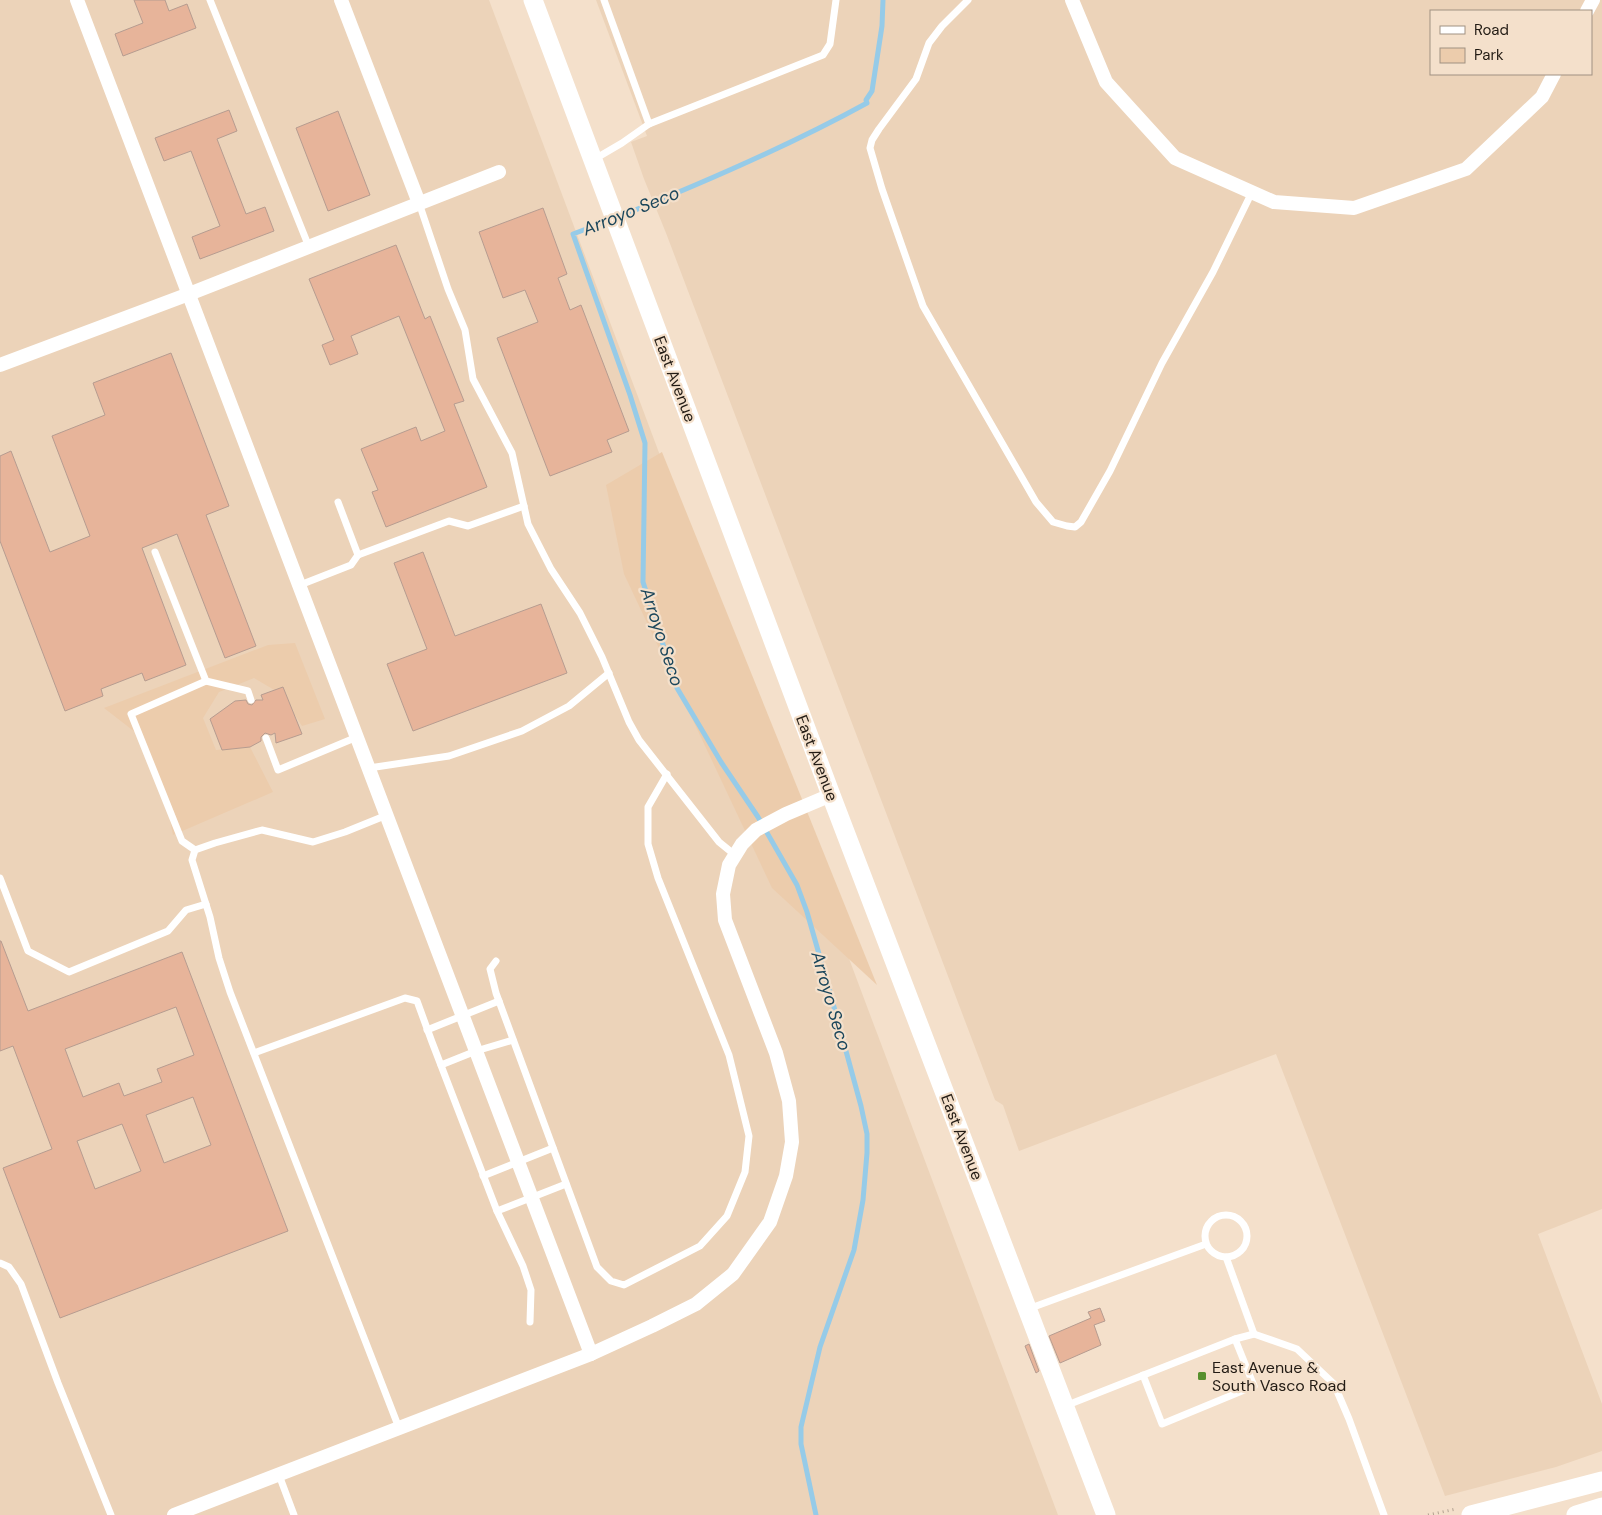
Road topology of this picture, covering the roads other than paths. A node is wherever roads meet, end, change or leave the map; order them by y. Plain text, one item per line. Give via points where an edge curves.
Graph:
1 (77, 0) edge
2 (210, 0) edge
3 (341, 0) edge
4 (533, 0) edge
5 (604, 0) edge
6 (836, 0) edge
7 (968, 0) edge
8 (1072, 0) edge
9 (1553, 75) edge
10 (649, 124) junction
11 (593, 160) junction
12 (499, 172) dead end
13 (1252, 192) junction
14 (419, 203) junction
15 (309, 247) junction
16 (189, 294) junction
17 (0, 365) edge
18 (338, 502) dead end
19 (524, 506) junction
20 (155, 552) dead end
21 (358, 554) junction
22 (300, 585) junction
23 (609, 673) junction
24 (206, 681) junction
25 (252, 700) dead end
26 (357, 737) junction
27 (266, 738) dead end
28 (369, 768) junction
29 (667, 774) junction
30 (831, 795) junction
31 (387, 815) junction
32 (195, 850) junction
33 (735, 855) junction
34 (0, 878) edge
35 (206, 904) junction
36 (496, 961) dead end
37 (499, 1001) junction
38 (463, 1015) junction
39 (427, 1030) junction
40 (513, 1040) junction
41 (476, 1051) junction
42 (254, 1054) junction
43 (441, 1065) junction
44 (553, 1148) junction
45 (518, 1162) junction
46 (483, 1176) junction
47 (566, 1184) junction
48 (532, 1198) junction
49 (497, 1211) junction
50 (1206, 1244) junction
51 (1226, 1257) junction
52 (0, 1263) edge
53 (1028, 1310) junction
54 (530, 1322) dead end
55 (1254, 1334) junction
56 (1235, 1339) junction
57 (592, 1354) junction
58 (1143, 1375) junction
59 (1065, 1406) junction
60 (399, 1428) junction
61 (279, 1474) junction
62 (1602, 1481) edge
63 (1602, 1507) edge
64 (111, 1515) edge
65 (174, 1515) edge
66 (294, 1515) edge
67 (1106, 1515) edge
68 (1384, 1515) edge
69 (1471, 1515) edge
70 (1576, 1515) edge

1 - 16 street
2 - 15 lane
3 - 14 street
4 - 11 street, East Avenue
5 - 10 lane
6 - 10 lane via 830,44 823,55
7 - 13 lane via 929,42 916,79 879,129 870,148 923,306 1036,502 1053,522 1075,526 1086,514
8 - 13 street via 1106,82 1175,158
9 - 13 street via 1542,97 1466,169 1354,208 1274,202
10 - 11 lane
11 - 30 street, East Avenue
12 - 14 street
14 - 15 street
14 - 19 lane via 465,330 473,379 512,453
15 - 16 street
16 - 17 street
16 - 22 street
18 - 21 lane
19 - 21 lane via 468,526 448,521
19 - 23 lane via 528,524 551,569 580,614
20 - 24 lane
21 - 22 lane via 351,565
22 - 26 street
23 - 28 lane via 569,706 522,732 450,756
23 - 29 lane via 639,740
24 - 25 lane via 248,691
24 - 32 lane via 131,714 182,841
26 - 27 lane via 278,770
26 - 28 street
28 - 31 street
29 - 33 lane via 719,842
29 - 47 lane via 648,807 648,844 658,878 729,1055 749,1136 744,1172 728,1216 700,1246 624,1285 611,1281 597,1267
30 - 33 street via 756,830
30 - 53 street, East Avenue
31 - 32 lane via 313,842 262,830
31 - 38 street
32 - 35 lane via 192,860
33 - 57 street via 723,894 725,920 776,1053 789,1101 792,1142 786,1176 770,1222 733,1274 696,1304
34 - 35 lane via 28,952 69,972 168,931 186,910
35 - 42 lane via 219,958
36 - 37 lane via 490,969
37 - 38 lane
37 - 40 lane
38 - 39 lane
38 - 41 street
39 - 42 lane via 417,1001 405,998
39 - 43 lane
40 - 41 lane
40 - 44 lane
41 - 43 lane
41 - 45 street
42 - 60 lane
43 - 46 lane
44 - 45 lane
44 - 47 lane
45 - 46 lane
45 - 48 street
46 - 49 lane
47 - 48 lane
48 - 49 lane
48 - 57 street
49 - 54 lane via 529,1283
50 - 51 lane via 1214,1254
50 - 51 lane via 1206,1230 1214,1218 1227,1215 1240,1221 1246,1233 1244,1247 1233,1256
50 - 53 lane
51 - 55 lane
52 - 64 lane via 9,1267 21,1284
53 - 59 street, East Avenue
55 - 56 lane
55 - 68 lane via 1297,1349 1334,1384
56 - 58 lane
56 - 58 lane via 1254,1386 1162,1424
57 - 60 street
58 - 59 lane
59 - 67 street, East Avenue
60 - 61 street
61 - 65 street
61 - 66 lane
62 - 69 street
63 - 70 street

